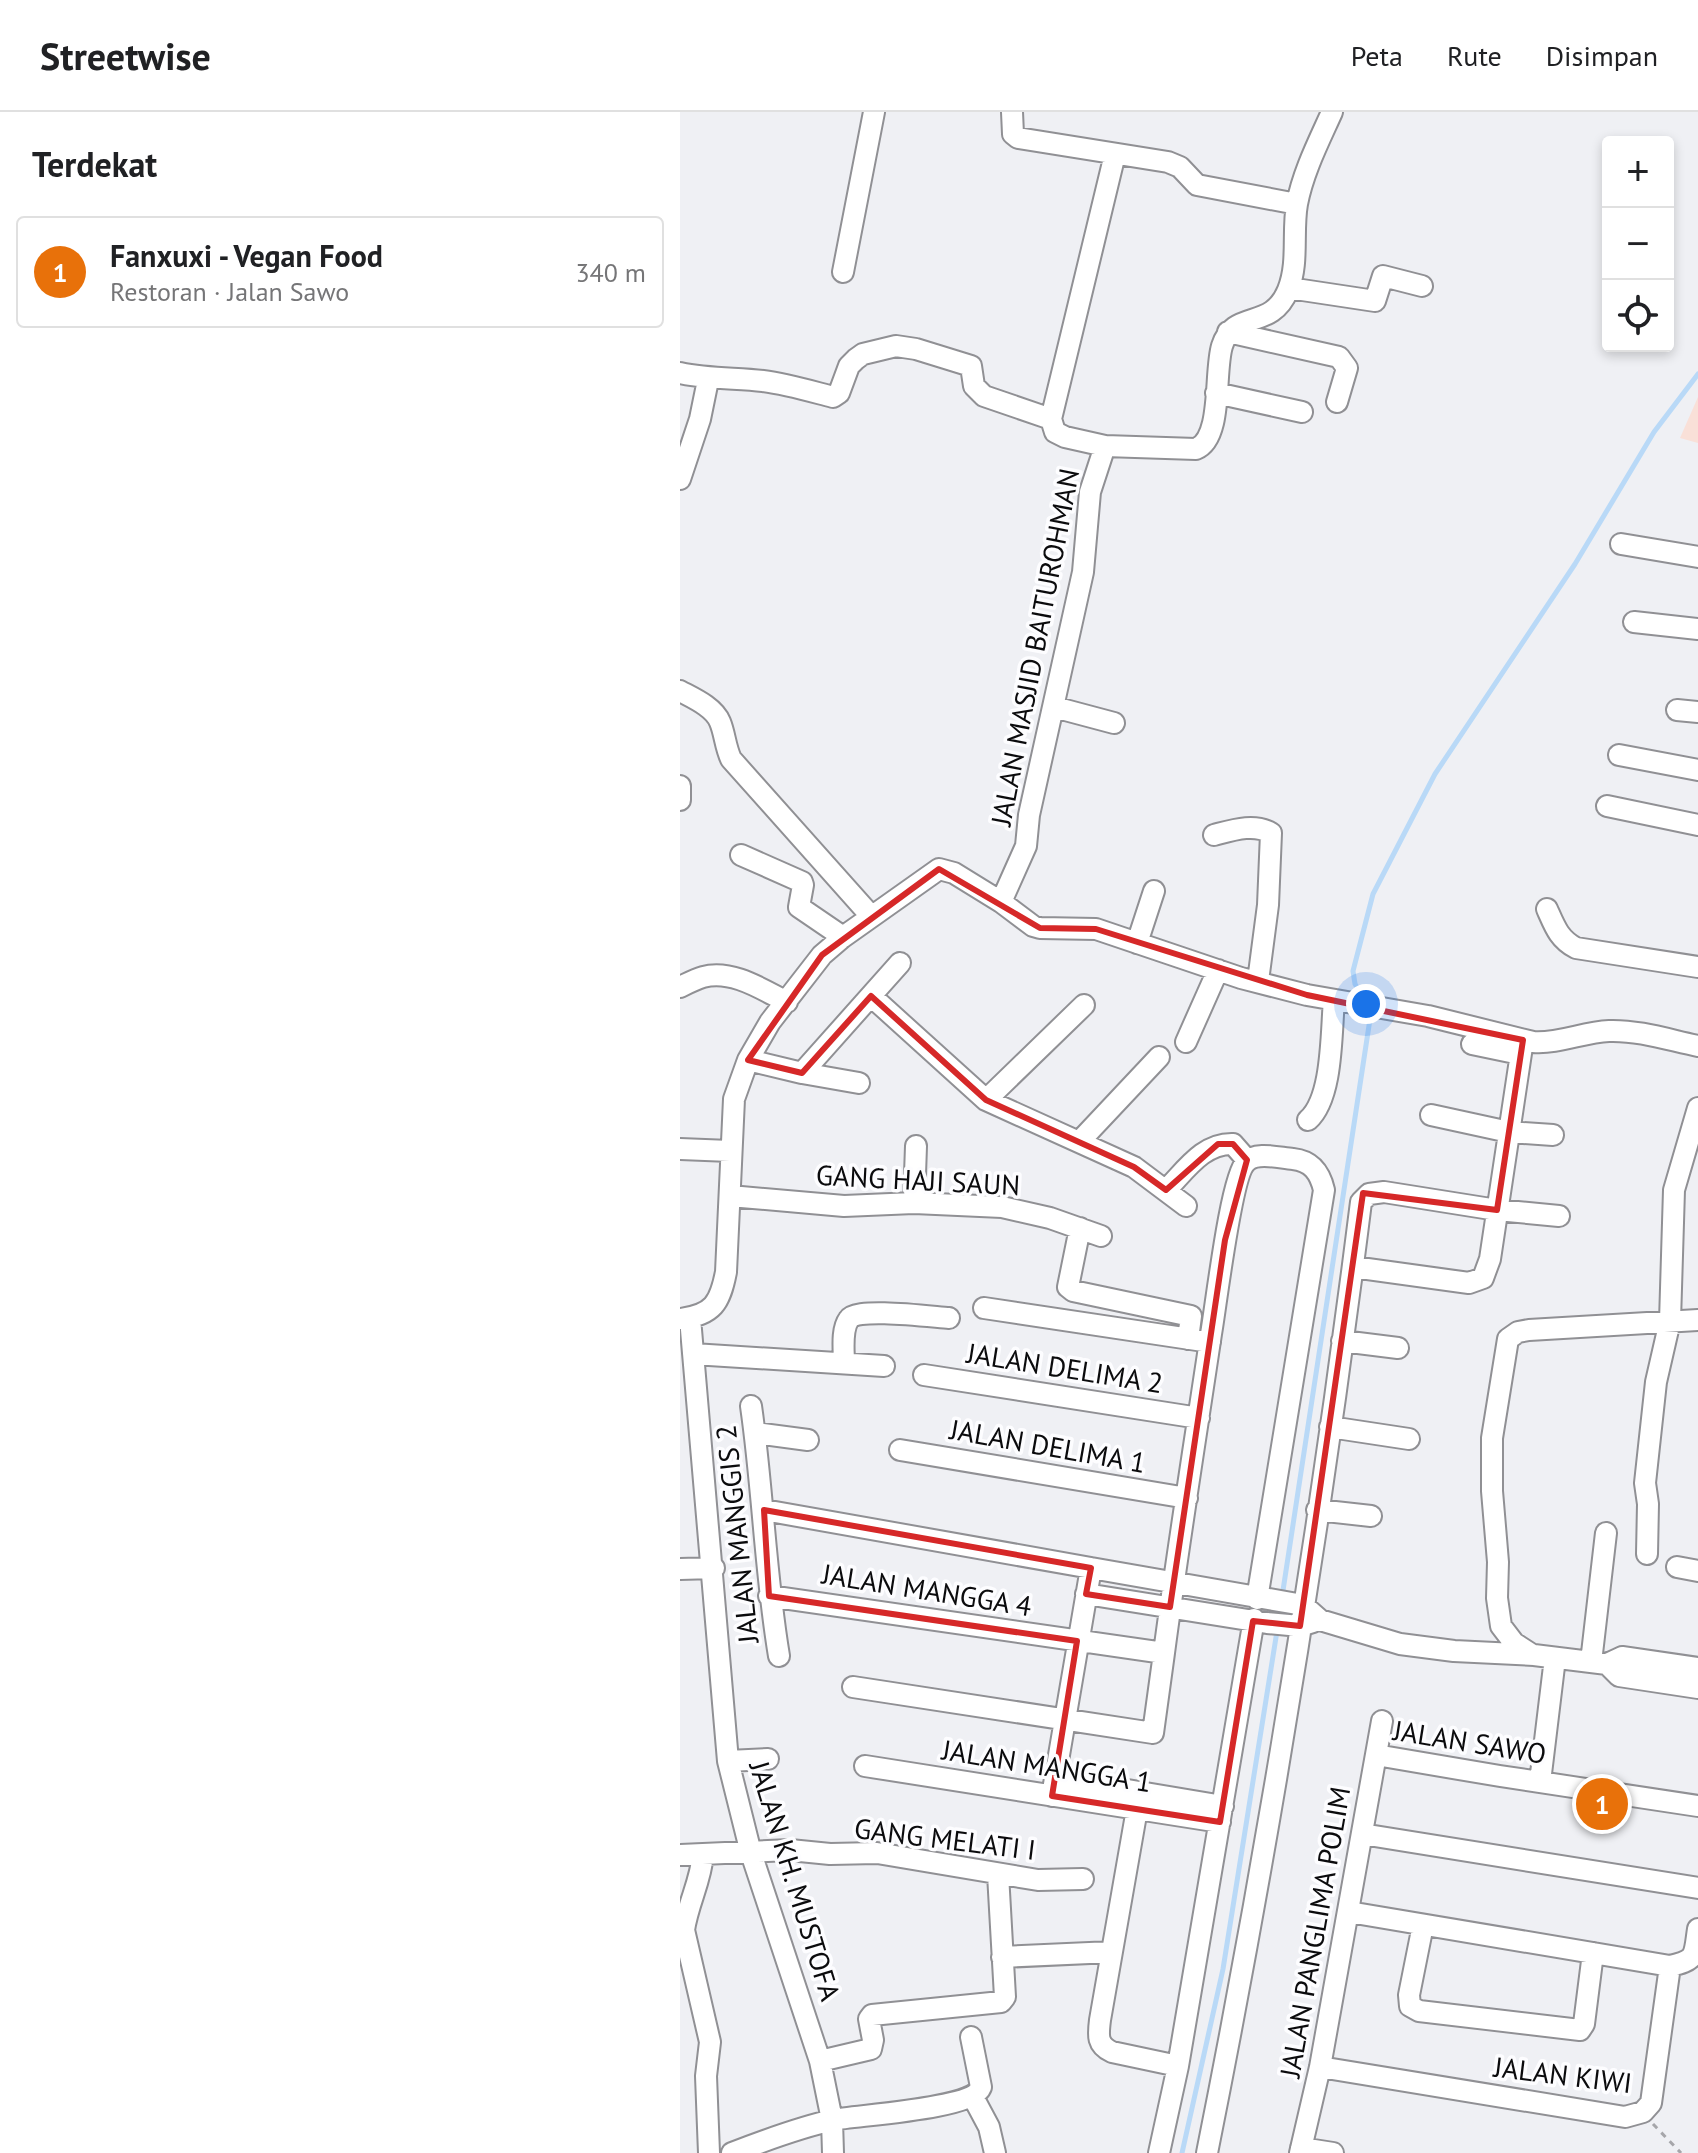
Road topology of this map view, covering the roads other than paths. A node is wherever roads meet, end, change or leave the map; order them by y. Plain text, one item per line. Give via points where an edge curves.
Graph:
1 (874, 112) edge
2 (1012, 112) edge
3 (1332, 112) edge
4 (1115, 154) junction
5 (1297, 204) junction
6 (843, 272) dead end
7 (1422, 286) dead end
8 (1289, 288) junction
9 (1228, 332) junction
10 (680, 373) edge
11 (708, 380) junction
12 (1216, 393) junction
13 (1337, 402) dead end
14 (1302, 412) dead end
15 (1051, 419) junction
16 (1105, 446) junction
17 (680, 479) edge
18 (1621, 544) dead end
19 (1698, 557) edge
20 (1634, 622) dead end
21 (1698, 629) edge
22 (680, 691) edge
23 (1054, 707) junction
24 (1114, 723) dead end
25 (1619, 755) dead end
26 (1698, 770) edge
27 (680, 786) edge
28 (680, 800) edge
29 (1607, 806) dead end
30 (1698, 825) edge
31 (1214, 835) dead end
32 (741, 855) dead end
33 (1154, 891) dead end
34 (1001, 902) junction
35 (1547, 909) dead end
36 (871, 916) junction
37 (843, 937) junction
38 (1137, 943) junction
39 (900, 963) dead end
40 (1698, 967) edge
41 (1218, 970) junction
42 (1258, 981) junction
43 (680, 987) edge
44 (871, 996) junction
45 (1334, 1000) junction
46 (787, 1002) junction
47 (1084, 1005) dead end
48 (1186, 1042) dead end
49 (1472, 1044) dead end
50 (1698, 1046) edge
51 (1522, 1047) junction
52 (1159, 1057) dead end
53 (748, 1060) junction
54 (802, 1073) junction
55 (859, 1083) dead end
56 (986, 1100) junction
57 (1698, 1108) edge
58 (1431, 1115) dead end
59 (1308, 1120) dead end
60 (1509, 1132) junction
61 (1553, 1135) dead end
62 (1080, 1141) junction
63 (916, 1146) dead end
64 (680, 1149) edge
65 (730, 1151) junction
66 (1692, 1153) edge
67 (1247, 1160) junction
68 (1166, 1190) junction
69 (730, 1196) junction
70 (914, 1203) junction
71 (1186, 1206) dead end
72 (1497, 1210) junction
73 (1559, 1216) dead end
74 (1080, 1228) junction
75 (1101, 1236) dead end
76 (1353, 1267) junction
77 (984, 1308) dead end
78 (685, 1318) edge
79 (949, 1318) dead end
80 (1698, 1320) edge
81 (1670, 1321) junction
82 (1188, 1339) junction
83 (1342, 1341) junction
84 (1210, 1342) junction
85 (1398, 1348) dead end
86 (693, 1354) junction
87 (844, 1363) junction
88 (884, 1366) dead end
89 (924, 1375) dead end
90 (689, 1402) edge
91 (751, 1406) dead end
92 (1199, 1418) junction
93 (1330, 1427) junction
94 (755, 1433) junction
95 (1409, 1439) dead end
96 (808, 1440) dead end
97 (900, 1450) dead end
98 (1187, 1498) junction
99 (764, 1510) junction
100 (1317, 1510) junction
101 (1371, 1516) dead end
102 (1606, 1533) dead end
103 (1647, 1554) dead end
104 (714, 1568) junction
105 (1091, 1568) junction
106 (680, 1569) edge
107 (1173, 1584) junction
108 (1221, 1592) junction
109 (1086, 1594) junction
110 (769, 1596) junction
111 (1299, 1604) junction
112 (1170, 1607) junction
113 (1262, 1610) junction
114 (1214, 1613) junction
115 (1320, 1620) junction
116 (1296, 1626) junction
117 (1077, 1641) junction
118 (1164, 1653) junction
119 (1534, 1655) junction
120 (779, 1656) dead end
121 (1555, 1658) junction
122 (1599, 1663) junction
123 (1698, 1668) edge
124 (853, 1687) dead end
125 (1698, 1688) edge
126 (1065, 1718) junction
127 (1382, 1721) dead end
128 (1376, 1755) junction
129 (768, 1759) dead end
130 (728, 1761) junction
131 (865, 1766) dead end
132 (1540, 1782) junction
133 (1054, 1787) junction
134 (1698, 1806) edge
135 (1137, 1809) junction
136 (1222, 1814) junction
137 (1362, 1834) junction
138 (751, 1853) junction
139 (703, 1854) junction
140 (680, 1855) edge
141 (998, 1874) junction
142 (1083, 1879) dead end
143 (1698, 1888) edge
144 (1349, 1912) junction
145 (1423, 1925) junction
146 (1698, 1929) edge
147 (1112, 1952) junction
148 (1593, 1953) junction
149 (1002, 1957) junction
150 (1670, 1966) junction
151 (971, 2037) dead end
152 (820, 2061) junction
153 (1178, 2066) junction
154 (1320, 2067) junction
155 (973, 2097) junction
156 (832, 2120) junction
157 (1300, 2150) edge
158 (709, 2153) edge
159 (732, 2153) edge
160 (833, 2153) edge
161 (995, 2153) edge
162 (1159, 2153) edge
163 (1207, 2153) edge
164 (1333, 2153) edge

1 - 6 street
2 - 4 street via 1018,138
3 - 5 street
4 - 5 street via 1176,164 1203,187
4 - 15 street
5 - 8 street
7 - 8 street via 1383,276 1375,301
8 - 9 street via 1272,313
9 - 12 street, JALAN MASJID BAITUROHMAN
9 - 13 street via 1339,357 1347,368
10 - 11 street
11 - 15 street via 769,382 833,397 856,359 896,346 971,366 974,386 984,396
11 - 17 street
12 - 14 street
12 - 16 street, JALAN MASJID BAITUROHMAN via 1211,434 1196,449
15 - 16 street via 1055,432
16 - 23 street, JALAN MASJID BAITUROHMAN via 1090,492 1083,572
18 - 19 street
20 - 21 street
22 - 36 street via 719,718 731,759
23 - 24 street
23 - 34 street, JALAN MASJID BAITUROHMAN via 1026,846
25 - 26 street
27 - 28 street
29 - 30 street
31 - 42 street via 1244,828 1272,834
32 - 37 street via 802,882 799,907
33 - 38 street
34 - 36 street, JALAN KH. MUSTOFA via 939,869
34 - 38 street, JALAN KH. MUSTOFA via 1033,926 1096,929
35 - 40 street via 1558,934 1576,948
36 - 37 street, JALAN KH. MUSTOFA
37 - 46 street, JALAN KH. MUSTOFA via 822,955
38 - 41 street, JALAN KH. MUSTOFA
39 - 44 street
41 - 42 street, JALAN KH. MUSTOFA
41 - 48 street
42 - 45 street, JALAN KH. MUSTOFA
43 - 46 street via 715,975
44 - 54 street
44 - 56 street
45 - 51 street, JALAN KH. MUSTOFA
45 - 59 street via 1324,1095
46 - 53 street, JALAN KH. MUSTOFA
47 - 56 street
49 - 51 street
50 - 51 street, JALAN KH. MUSTOFA via 1607,1031
51 - 60 street
52 - 62 street
53 - 54 street
53 - 65 street, JALAN KH. MUSTOFA via 734,1099
54 - 55 street
56 - 62 street
57 - 66 street
58 - 60 street
60 - 61 street
60 - 72 street
62 - 68 street via 1134,1167
63 - 70 street
64 - 65 street
65 - 69 street, JALAN KH. MUSTOFA
66 - 81 street via 1674,1190
67 - 68 street via 1233,1144 1218,1144
67 - 84 street via 1231,1212
67 - 113 street via 1301,1160 1321,1177 1324,1190
68 - 71 street
69 - 70 street, GANG HAJI SAUN via 844,1206
69 - 78 street, JALAN KH. MUSTOFA via 726,1272 719,1299 703,1315
70 - 74 street, GANG HAJI SAUN via 1002,1207
72 - 73 street
72 - 76 street via 1490,1259 1478,1282
72 - 76 street via 1369,1194 1361,1202
74 - 75 street, GANG HAJI SAUN
74 - 82 street via 1068,1287 1191,1316
76 - 83 street
77 - 82 street
78 - 86 street, JALAN KH. MUSTOFA
79 - 87 street via 854,1314 845,1331
80 - 81 street
81 - 103 street via 1650,1419
81 - 119 street via 1518,1332 1508,1339 1492,1438 1497,1608 1501,1626 1514,1643
82 - 84 street
83 - 85 street
83 - 93 street
84 - 92 street
86 - 87 street
86 - 90 street, JALAN KH. MUSTOFA
87 - 88 street
89 - 92 street, JALAN DELIMA 2
90 - 104 street, JALAN KH. MUSTOFA
91 - 94 street, JALAN MANGGIS 2
92 - 98 street
93 - 95 street
93 - 100 street
94 - 96 street
94 - 99 street, JALAN MANGGIS 2
97 - 98 street, JALAN DELIMA 1
98 - 107 street
99 - 105 street
99 - 110 street, JALAN MANGGIS 2
100 - 101 street
100 - 111 street
102 - 122 street
104 - 106 street
104 - 130 street, JALAN KH. MUSTOFA
105 - 107 street
105 - 109 street
107 - 108 street
107 - 112 street
108 - 113 street
108 - 114 street via 1211,1596
109 - 112 street
109 - 117 street
110 - 117 street, JALAN MANGGA 4
110 - 120 street, JALAN MANGGIS 2
111 - 113 street
111 - 115 street
111 - 116 street
112 - 114 street
112 - 118 street
113 - 114 street
113 - 116 street
113 - 136 street
115 - 116 street
115 - 119 street via 1400,1644
116 - 163 street via 1250,1939
117 - 118 street, JALAN MANGGA 4
117 - 126 street
118 - 126 street via 1153,1733
119 - 121 street
121 - 122 street
121 - 132 street
122 - 123 street via 1622,1657
122 - 125 street via 1619,1676
124 - 126 street
126 - 133 street
127 - 128 street, JALAN PANGLIMA POLIM
128 - 132 street, JALAN SAWO
128 - 137 street, JALAN PANGLIMA POLIM
129 - 130 street
130 - 138 street, JALAN KH. MUSTOFA
131 - 133 street, JALAN MANGGA 1
132 - 134 street, JALAN SAWO
133 - 135 street, JALAN MANGGA 1
133 - 136 street, JALAN MANGGA 1
135 - 136 street, JALAN MANGGA 1
135 - 147 street
136 - 153 street
137 - 143 street
137 - 144 street, JALAN PANGLIMA POLIM
138 - 139 street, GANG MELATI I
138 - 141 street, GANG MELATI I via 877,1853
138 - 152 street, JALAN KH. MUSTOFA
139 - 140 street, GANG MELATI I
139 - 158 street via 684,1930 710,2042
141 - 142 street, GANG MELATI I
141 - 149 street
144 - 145 street
144 - 154 street, JALAN PANGLIMA POLIM
145 - 148 street
145 - 148 street via 1409,1995 1410,2006 1419,2011 1580,2030
146 - 150 street via 1694,1956
147 - 149 street
147 - 153 street via 1099,2042 1112,2052
148 - 150 street
149 - 152 street via 1001,2002 872,2015 871,2049
150 - 154 street, JALAN KIWI via 1651,2103 1643,2112 1625,2117
151 - 155 street via 981,2087
152 - 156 street, JALAN KH. MUSTOFA
153 - 162 street
154 - 157 street, JALAN PANGLIMA POLIM
155 - 156 street
155 - 161 street
156 - 159 street
156 - 160 street, JALAN KH. MUSTOFA
157 - 164 street

